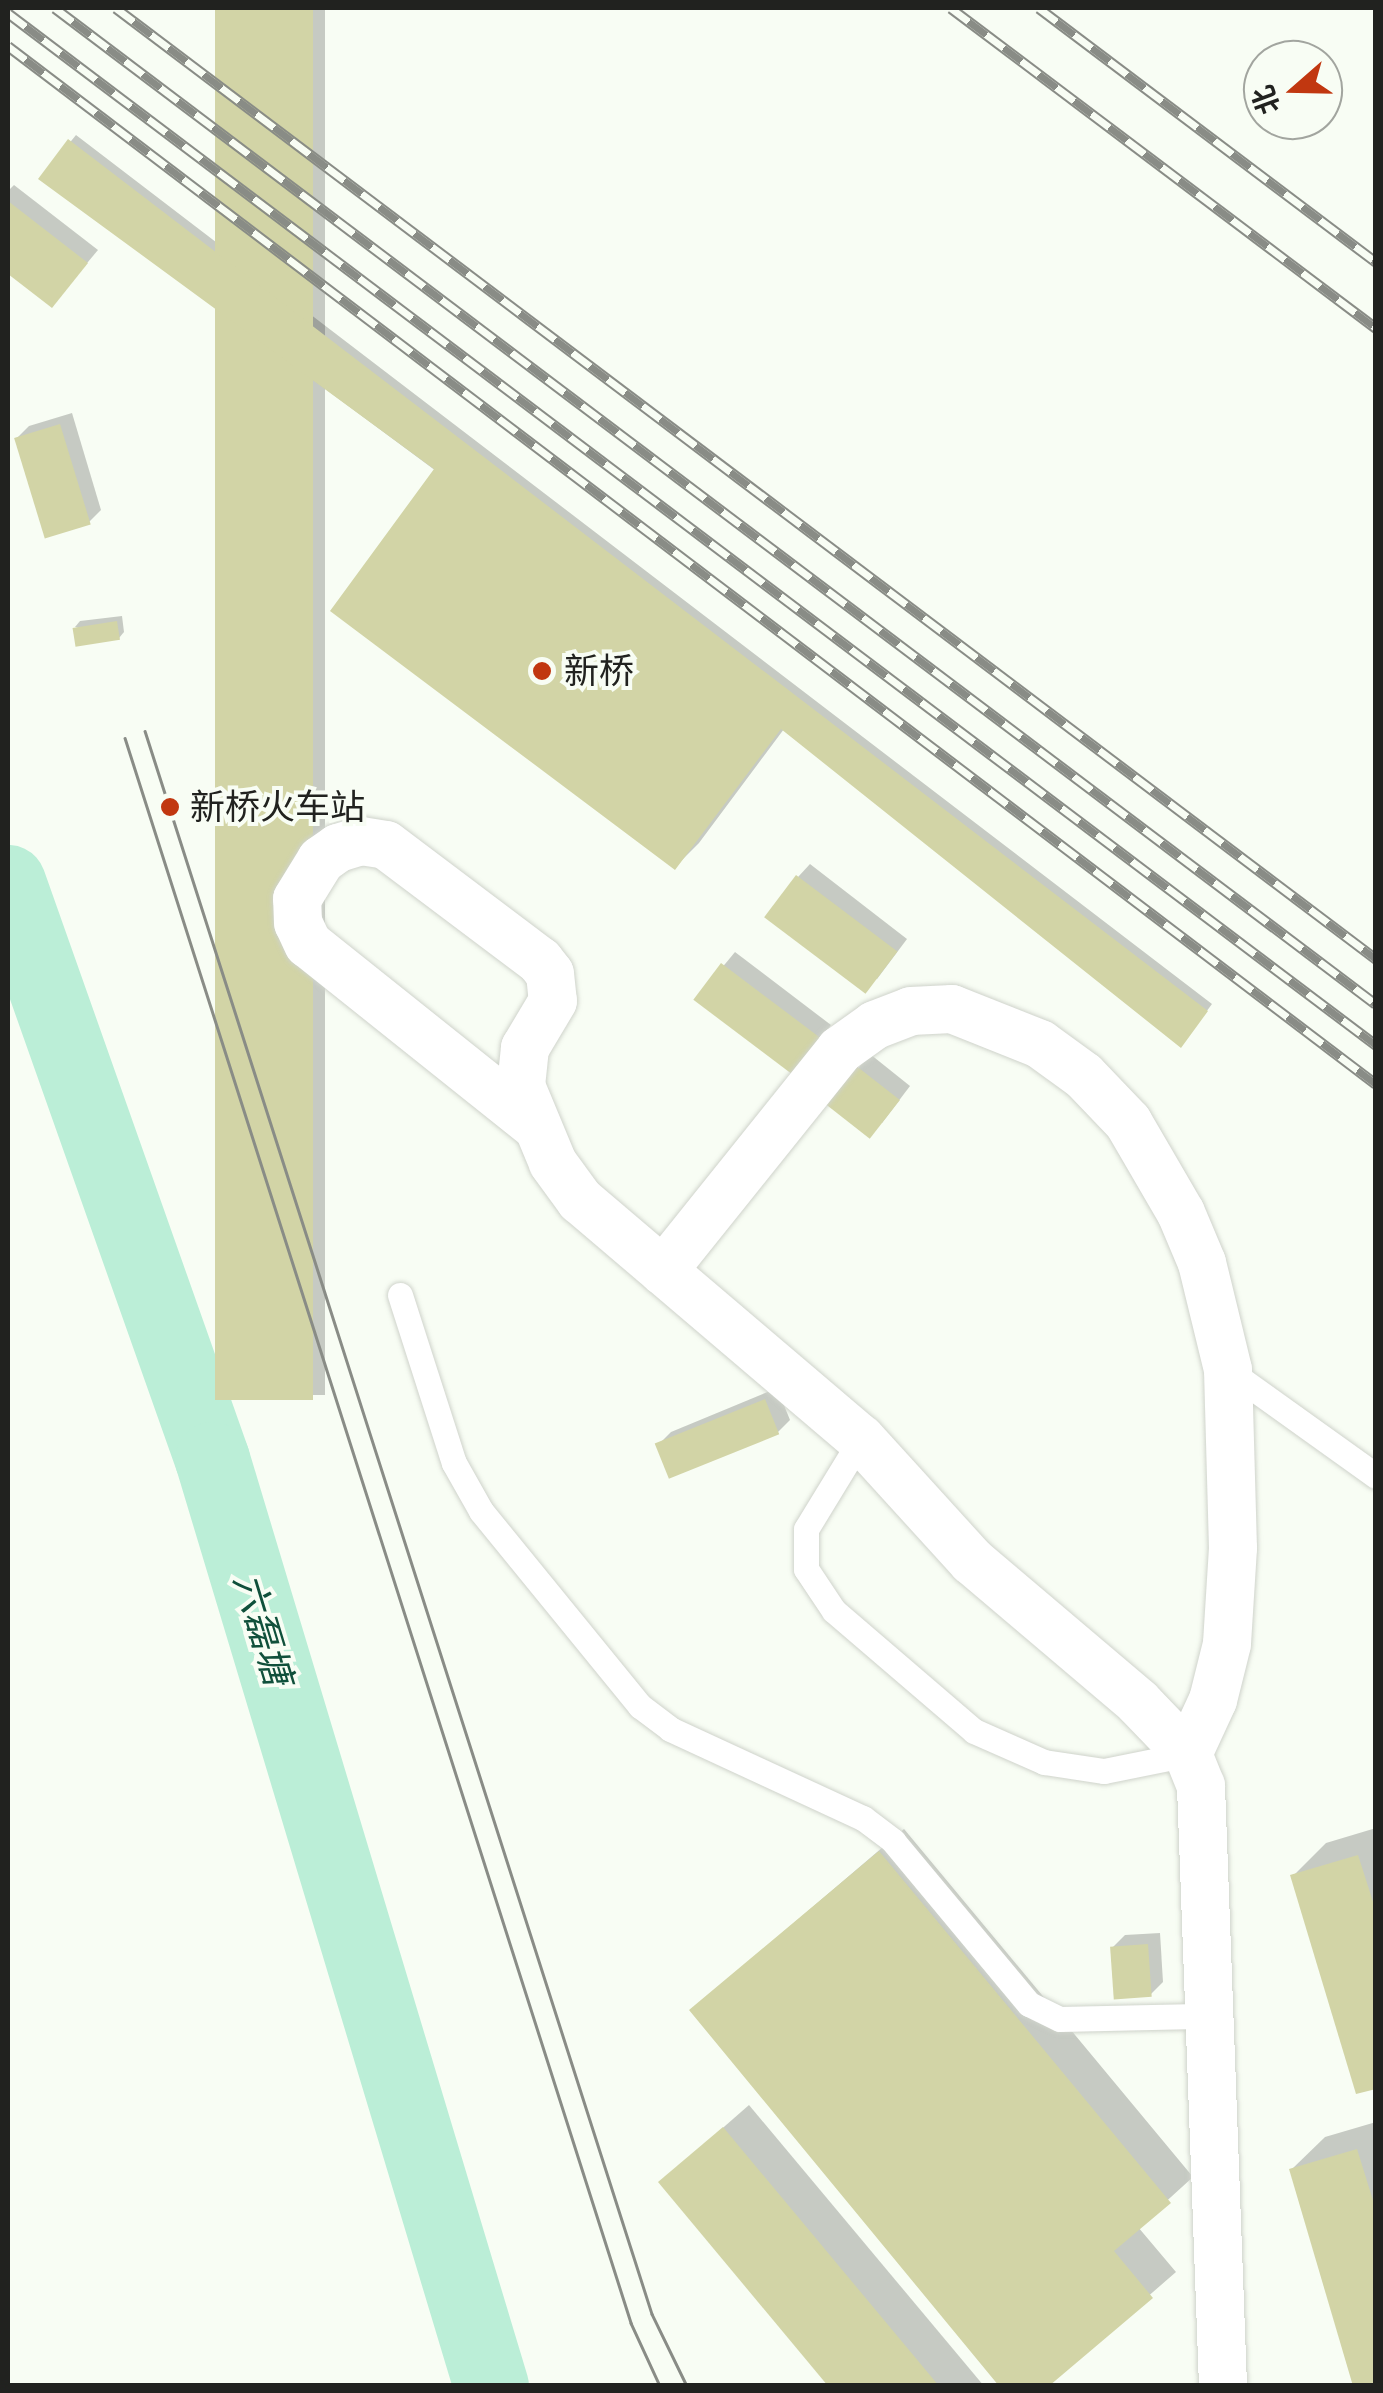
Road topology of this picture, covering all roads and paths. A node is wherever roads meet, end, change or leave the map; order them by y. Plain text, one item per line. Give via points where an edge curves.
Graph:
1 (535, 1125) junction
2 (663, 1271) junction
3 (400, 1295) dead end
4 (1228, 1370) junction
5 (861, 1439) junction
6 (1376, 1476) edge
7 (1188, 1754) junction
8 (1209, 2016) junction
9 (1223, 2386) edge

1 - 1 street via 520,1066 553,1001 550,974 540,961 386,845 361,842 322,860 297,899 308,944
1 - 2 street via 580,1200
2 - 4 street via 840,1050 875,1024 912,1011 952,1009 1040,1044 1084,1076 1128,1122 1202,1264
2 - 5 street
3 - 8 lane via 454,1462 481,1511 640,1706 670,1728 863,1818 893,1841 1030,2004 1060,2019
4 - 6 lane
4 - 7 street via 1228,1644 1213,1700
5 - 7 street via 972,1561 1138,1702
5 - 7 lane via 806,1529 806,1569 834,1611 974,1731 1044,1762 1104,1772
7 - 8 street via 1201,1786
8 - 9 street

